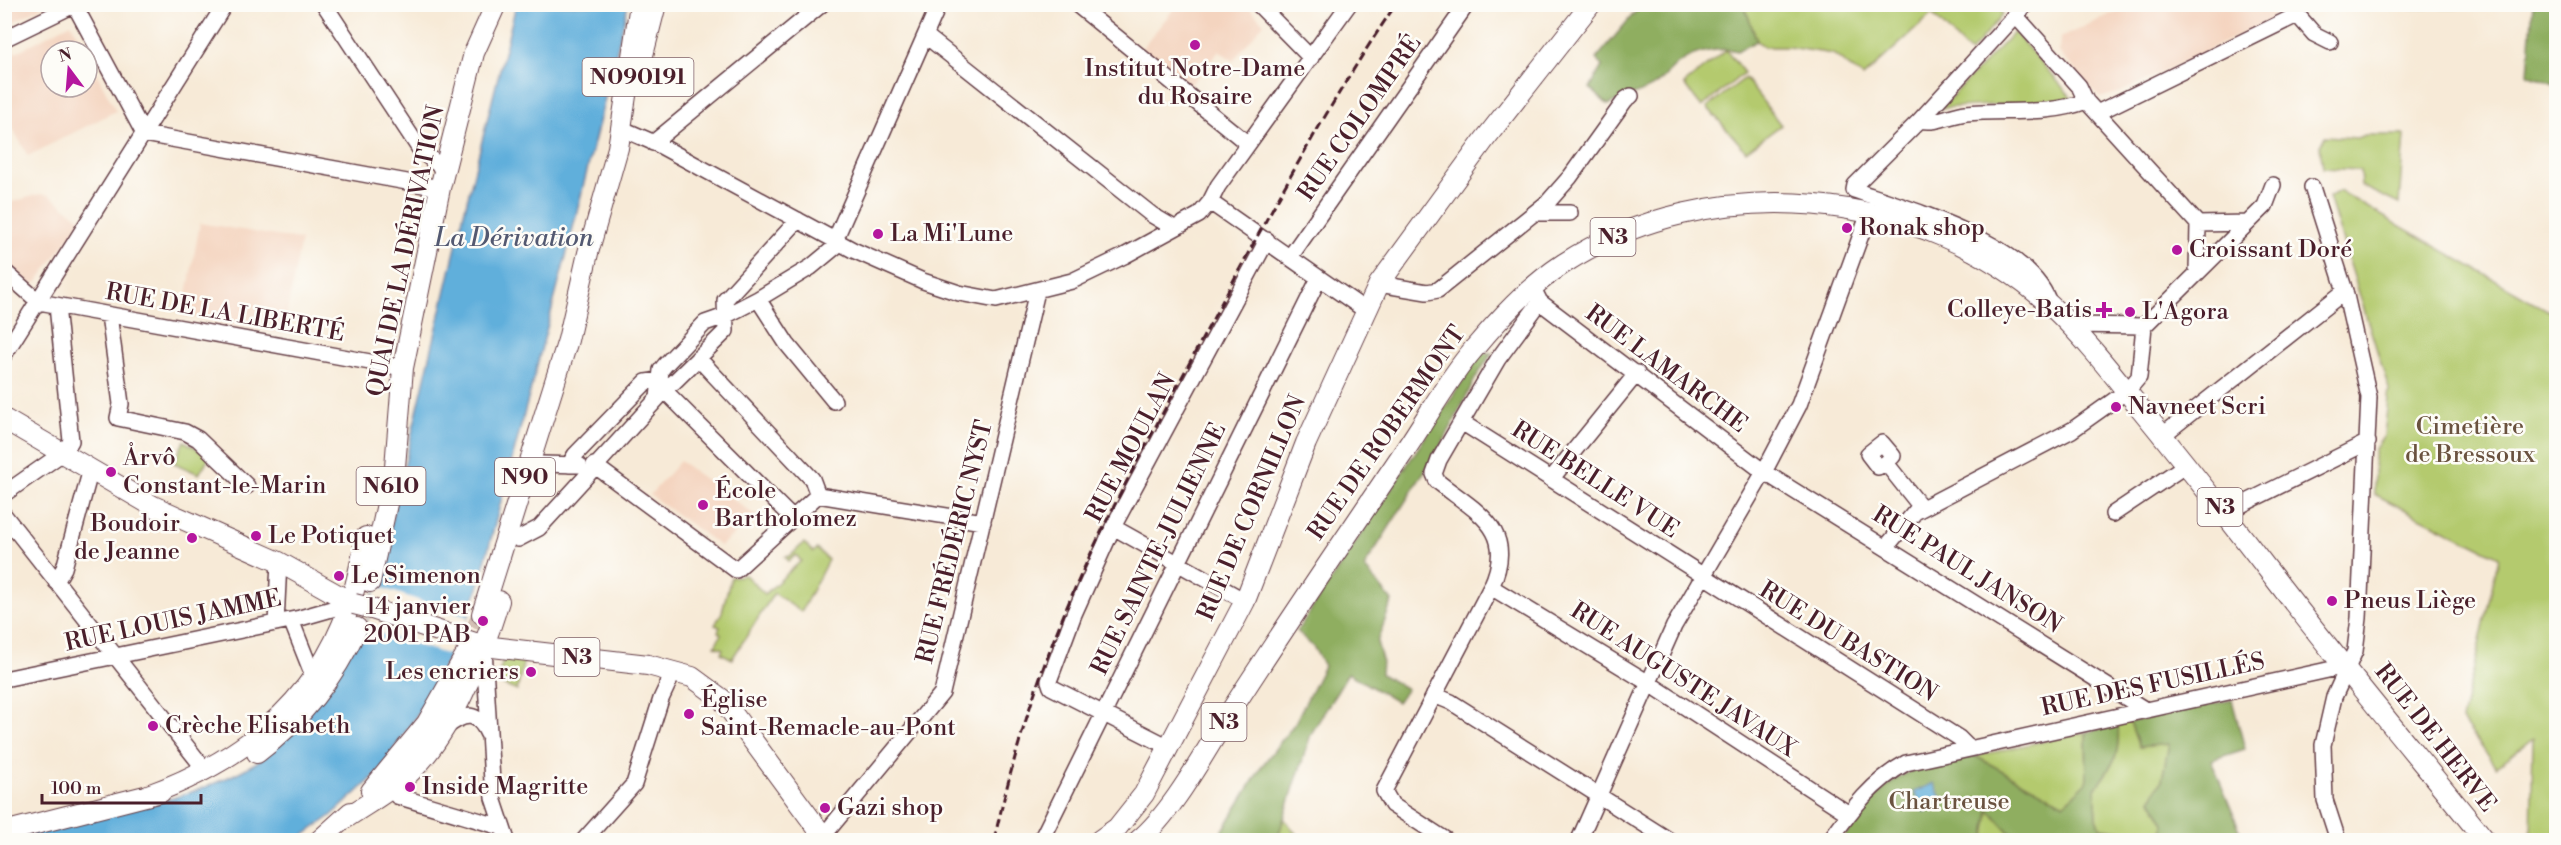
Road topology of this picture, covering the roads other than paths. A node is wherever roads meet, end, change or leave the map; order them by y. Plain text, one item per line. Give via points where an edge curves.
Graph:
1 (225, 4) edge
2 (324, 4) edge
3 (485, 4) edge
4 (496, 4) edge
5 (640, 4) edge
6 (656, 4) edge
7 (822, 4) edge
8 (939, 4) edge
9 (1076, 4) edge
10 (1258, 4) edge
11 (1349, 4) edge
12 (1467, 4) edge
13 (75, 5) edge
14 (1586, 6) edge
15 (2021, 10) edge
16 (2292, 10) edge
17 (926, 36) junction
18 (4, 39) edge
19 (2330, 42) dead end
20 (474, 53) junction
21 (1311, 58) junction
22 (1631, 96) dead end
23 (2086, 101) junction
24 (2097, 113) junction
25 (1920, 120) junction
26 (144, 134) junction
27 (621, 139) junction
28 (653, 142) junction
29 (1248, 144) junction
30 (443, 179) junction
31 (2273, 185) dead end
32 (2312, 187) dead end
33 (1210, 202) junction
34 (1534, 213) junction
35 (1570, 213) dead end
36 (1869, 213) junction
37 (798, 220) junction
38 (2247, 223) junction
39 (2198, 224) junction
40 (1174, 228) junction
41 (1267, 240) junction
42 (837, 242) junction
43 (1290, 257) junction
44 (4, 271) edge
45 (2198, 272) junction
46 (1318, 278) junction
47 (1379, 284) junction
48 (1037, 291) junction
49 (2345, 291) junction
50 (1536, 295) junction
51 (759, 299) junction
52 (39, 302) junction
53 (57, 306) junction
54 (2050, 306) junction
55 (1365, 310) junction
56 (109, 315) junction
57 (725, 316) junction
58 (2069, 325) junction
59 (2144, 326) junction
60 (568, 340) junction
61 (4, 355) edge
62 (698, 358) junction
63 (1637, 373) junction
64 (402, 378) junction
65 (660, 386) junction
66 (2127, 391) junction
67 (834, 401) dead end
68 (4, 419) edge
69 (1462, 423) junction
70 (2163, 435) junction
71 (2368, 442) junction
72 (64, 452) junction
73 (1886, 463) dead end
74 (541, 464) junction
75 (569, 465) junction
76 (594, 465) junction
77 (2186, 465) junction
78 (91, 469) junction
79 (1764, 472) junction
80 (1552, 478) junction
81 (247, 486) dead end
82 (4, 494) edge
83 (818, 495) junction
84 (1922, 507) junction
85 (2225, 513) junction
86 (2113, 514) dead end
87 (4, 515) edge
88 (792, 518) junction
89 (983, 522) junction
90 (1113, 528) junction
91 (518, 538) junction
92 (1887, 546) junction
93 (1178, 562) junction
94 (284, 566) junction
95 (1702, 577) junction
96 (56, 582) junction
97 (370, 582) dead end
98 (1491, 586) junction
99 (1245, 601) junction
100 (360, 606) junction
101 (482, 614) tunnel mouth
102 (284, 621) junction
103 (357, 628) dead end
104 (484, 646) junction
105 (463, 647) junction
106 (116, 656) junction
107 (2346, 666) junction
108 (674, 671) junction
109 (316, 673) junction
110 (5, 674) edge
111 (1647, 682) junction
112 (1434, 695) junction
113 (2144, 709) junction
114 (1102, 714) junction
115 (442, 730) junction
116 (489, 737) junction
117 (1167, 747) junction
118 (1969, 748) junction
119 (206, 771) junction
120 (392, 787) junction
121 (148, 795) junction
122 (1600, 796) junction
123 (1849, 814) junction
124 (343, 820) junction
125 (4, 832) edge
126 (504, 834) edge
127 (823, 839) edge
128 (320, 840) edge
129 (584, 840) edge
130 (1041, 840) edge
131 (1100, 840) edge
132 (1139, 840) edge
133 (1446, 840) edge
134 (1579, 840) edge
135 (1669, 840) edge
136 (1830, 840) edge
137 (2338, 840) edge
138 (2485, 840) edge

1 - 26 street
2 - 30 street
3 - 20 main road, N610
4 - 20 main road, QUAI DE LA DÉRIVATION / N610
5 - 27 main road, N90
6 - 27 main road, N090191
7 - 28 street
8 - 17 street
9 - 29 street
10 - 21 street
11 - 21 street
12 - 43 street, RUE COLOMPRÉ
13 - 18 street
13 - 26 street
14 - 47 main road, RUE DE CORNILLON
15 - 23 street via 2079,86
15 - 25 street
16 - 19 street via 2314,34
16 - 24 street
17 - 40 street via 1152,215
17 - 42 street
20 - 30 main road, QUAI DE LA DÉRIVATION / N610
21 - 29 street
22 - 34 street via 1570,177
23 - 24 street
23 - 25 street via 2066,107
24 - 39 street
25 - 54 street via 1854,190 1937,219 1982,241 2029,271 2046,290
26 - 30 street
26 - 52 street
27 - 28 street
27 - 60 main road, N90
28 - 37 street
29 - 33 street
30 - 64 main road, QUAI DE LA DÉRIVATION / N610
31 - 38 street via 2265,206
32 - 49 street
33 - 40 street via 1199,215
33 - 41 street
34 - 35 street
34 - 47 street via 1438,290 1427,292
36 - 50 main road, RUE DE ROBERMONT / N3 via 1786,203 1745,204 1684,214 1602,243 1562,265
36 - 54 main road, RUE DE ROBERMONT / N3 via 1929,231 1967,248
36 - 79 street via 1799,405
37 - 42 street
37 - 57 street via 725,300
38 - 39 street
38 - 45 street
39 - 45 street
40 - 48 street via 1072,281
41 - 43 street
41 - 90 street, RUE MOULAN
42 - 48 street via 959,293 996,300
42 - 51 street via 811,267
43 - 46 street
44 - 52 street
45 - 59 street
46 - 55 street
46 - 93 street, RUE SAINTE-JULIENNE
47 - 55 main road, RUE DE CORNILLON
48 - 89 street, RUE FRÉDÉRIC NYST
49 - 70 street
49 - 71 street via 2369,397
50 - 63 street, RUE LAMARCHE
50 - 69 street
50 - 132 main road, RUE DE ROBERMONT / N3 via 1469,354 1176,795
51 - 57 street
51 - 67 street via 787,344
52 - 53 street, RUE DE LA LIBERTÉ
52 - 61 street
53 - 56 street, RUE DE LA LIBERTÉ
53 - 72 street via 71,441
54 - 58 main road, RUE DE ROBERMONT / N3
55 - 99 main road, RUE DE CORNILLON via 1306,443
56 - 64 street, RUE DE LA LIBERTÉ
56 - 81 street via 121,404 118,418 185,432 198,439
57 - 62 street via 726,332
57 - 65 street via 705,323 665,365
58 - 59 street
58 - 66 main road, RUE DE ROBERMONT / N3
59 - 66 street via 2139,377
60 - 74 main road
60 - 101 main road, N90
62 - 65 street via 674,382
62 - 83 street via 812,479
63 - 79 street, RUE LAMARCHE
63 - 80 street
64 - 97 main road, QUAI DE LA DÉRIVATION / N610 via 395,467
64 - 100 main road, N610 via 391,420
65 - 75 street via 646,382
65 - 76 street via 658,398
65 - 88 street
66 - 70 main road, RUE DE ROBERMONT / N3
66 - 84 street via 2072,430
68 - 72 main road, N3
69 - 80 street, RUE BELLE VUE
69 - 98 street via 1434,474 1497,536 1501,558
70 - 77 main road, RUE DE ROBERMONT / N3
71 - 85 street
71 - 107 street via 2359,618 2355,651
72 - 78 main road, N3
72 - 82 street
73 - 84 street
74 - 75 street
74 - 91 main road
75 - 76 street
76 - 88 street via 736,570
76 - 91 street via 539,528
77 - 85 main road, RUE DE ROBERMONT / N3
77 - 86 street
78 - 94 main road, N3 via 153,506
78 - 96 street via 64,568
79 - 92 street, RUE PAUL JANSON
79 - 95 street
80 - 95 street, RUE BELLE VUE
83 - 88 street
83 - 89 street
84 - 92 street via 1900,527
85 - 107 main road, RUE DE ROBERMONT / N3
87 - 96 street
89 - 127 street, RUE FRÉDÉRIC NYST via 942,693
90 - 93 street
90 - 114 street, RUE MOULAN via 1048,684
91 - 104 main road
92 - 113 street, RUE PAUL JANSON
93 - 99 street
93 - 114 street, RUE SAINTE-JULIENNE
94 - 100 main road, N3
94 - 102 street
95 - 111 street
95 - 118 street, RUE DU BASTION via 1959,738
96 - 106 street
98 - 111 street, RUE AUGUSTE JAVAUX
98 - 112 street
99 - 117 main road, RUE DE CORNILLON
100 - 102 street, RUE LOUIS JAMME
100 - 105 main road, N3
100 - 109 main road, N610 via 338,634
102 - 106 street, RUE LOUIS JAMME
102 - 109 street
103 - 121 main road, N610 via 317,693 266,746 213,778
104 - 105 main road, N3
104 - 108 main road, N3
104 - 115 main road
104 - 116 street
105 - 124 main road via 440,705 416,740
106 - 110 street, RUE LOUIS JAMME
106 - 119 street
107 - 113 street, RUE DES FUSILLÉS
107 - 137 street via 2323,745 2325,800
107 - 138 main road, RUE DE HERVE / N3
108 - 127 main road, N3 via 706,685 722,699
108 - 129 street via 634,784
109 - 119 main road, N610 via 264,731
111 - 122 street
111 - 123 street, RUE AUGUSTE JAVAUX
112 - 122 street
112 - 133 street via 1384,791 1392,806
113 - 118 street, RUE DES FUSILLÉS
114 - 117 street
114 - 130 street, RUE SAINTE-JULIENNE
115 - 116 street via 461,717 473,716 480,720
115 - 120 main road via 418,764
116 - 126 street via 493,798
117 - 131 main road, RUE DE CORNILLON via 1144,794 1117,828
118 - 123 street, RUE DES FUSILLÉS via 1906,763 1888,772
119 - 121 main road, N610
120 - 124 main road
120 - 126 street via 397,796
121 - 125 main road, N610
122 - 134 street
122 - 135 street
123 - 136 street, RUE DES FUSILLÉS
124 - 128 main road

